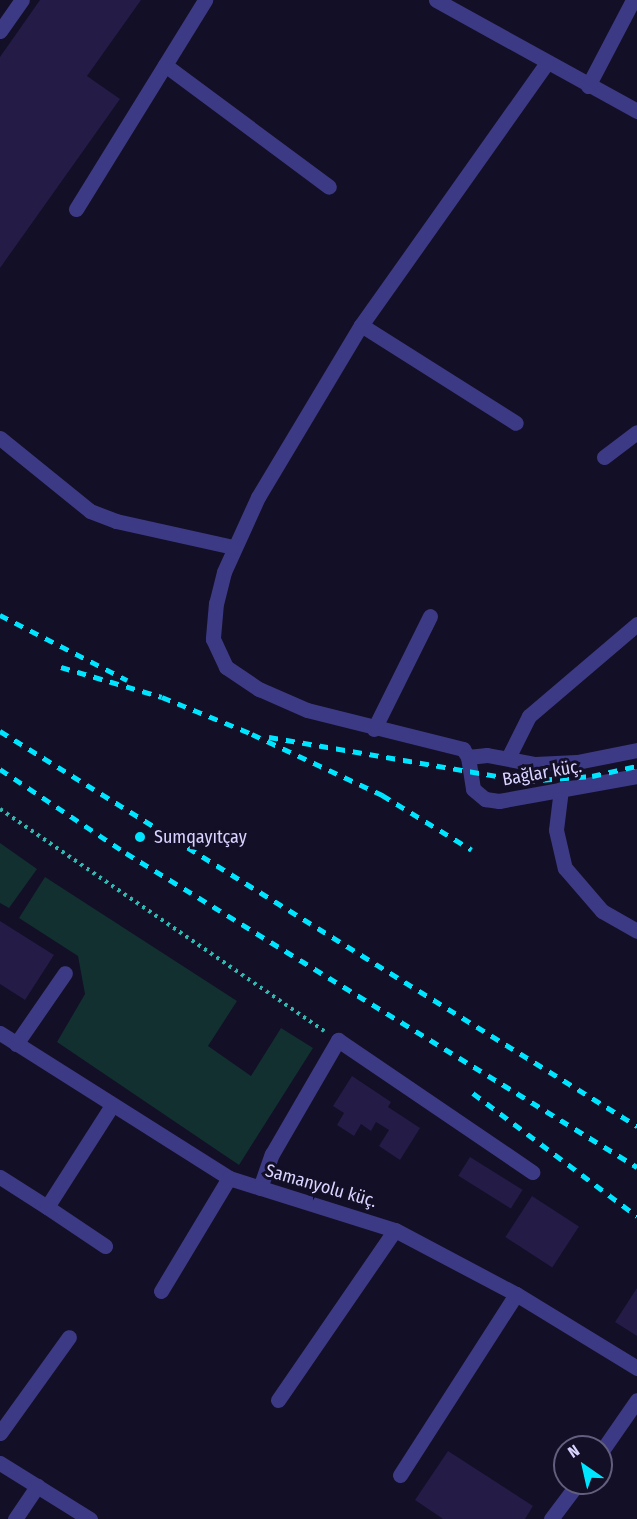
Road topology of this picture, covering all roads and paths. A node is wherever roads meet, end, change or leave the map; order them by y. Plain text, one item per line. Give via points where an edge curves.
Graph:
1 (22, 0) edge
2 (205, 0) edge
3 (436, 0) edge
4 (633, 0) edge
5 (0, 31) edge
6 (546, 64) junction
7 (165, 65) junction
8 (588, 86) junction
9 (637, 111) edge
10 (329, 187) dead end
11 (75, 209) dead end
12 (361, 325) junction
13 (516, 423) dead end
14 (637, 432) edge
15 (0, 438) edge
16 (604, 457) dead end
17 (233, 547) junction
18 (430, 616) dead end
19 (637, 624) edge
20 (374, 729) junction
21 (637, 750) edge
22 (468, 757) junction
23 (508, 758) junction
24 (637, 776) edge
25 (561, 789) junction
26 (0, 809) edge
27 (637, 932) edge
28 (65, 973) dead end
29 (0, 1033) edge
30 (338, 1040) junction
31 (16, 1044) junction
32 (111, 1107) junction
33 (532, 1172) dead end
34 (0, 1177) edge
35 (229, 1178) junction
36 (260, 1188) junction
37 (47, 1207) junction
38 (395, 1230) junction
39 (105, 1246) dead end
40 (161, 1291) dead end
41 (516, 1294) junction
42 (69, 1337) dead end
43 (637, 1368) edge
44 (278, 1400) dead end
45 (637, 1400) edge
46 (0, 1433) edge
47 (613, 1435) edge
48 (0, 1462) edge
49 (400, 1475) dead end
50 (37, 1486) junction
51 (569, 1495) edge
52 (15, 1519) edge
53 (90, 1519) edge
54 (551, 1519) edge

1 - 5 street
2 - 7 street
3 - 6 street
4 - 8 street
6 - 8 street
6 - 12 street
7 - 10 street
7 - 11 street
8 - 9 street
12 - 13 street
12 - 17 street via 258,497
14 - 16 street
15 - 17 street via 90,511 116,521
17 - 20 street via 213,623 217,655 226,667 259,689 307,710
18 - 20 street
19 - 23 street via 529,716
20 - 22 street via 456,746
21 - 23 street via 577,762 535,764
22 - 23 street via 479,754
22 - 25 street, Bağlar küç. via 473,789 485,799 499,801
24 - 25 street, Bağlar küç.
25 - 27 street via 556,830 566,868 602,910
26 - 30 path
28 - 31 street
29 - 31 street, Samanyolu küç.
30 - 33 street
30 - 36 street via 272,1154
31 - 32 street, Samanyolu küç.
32 - 35 street, Samanyolu küç.
32 - 37 street
34 - 37 street
35 - 36 street, Samanyolu küç.
35 - 40 street
36 - 38 street, Samanyolu küç.
37 - 39 street
38 - 41 street, Samanyolu küç.
38 - 44 street
41 - 43 street, Samanyolu küç.
41 - 49 street
42 - 46 street
45 - 47 street
48 - 50 street
50 - 52 street
50 - 53 street
51 - 54 street

